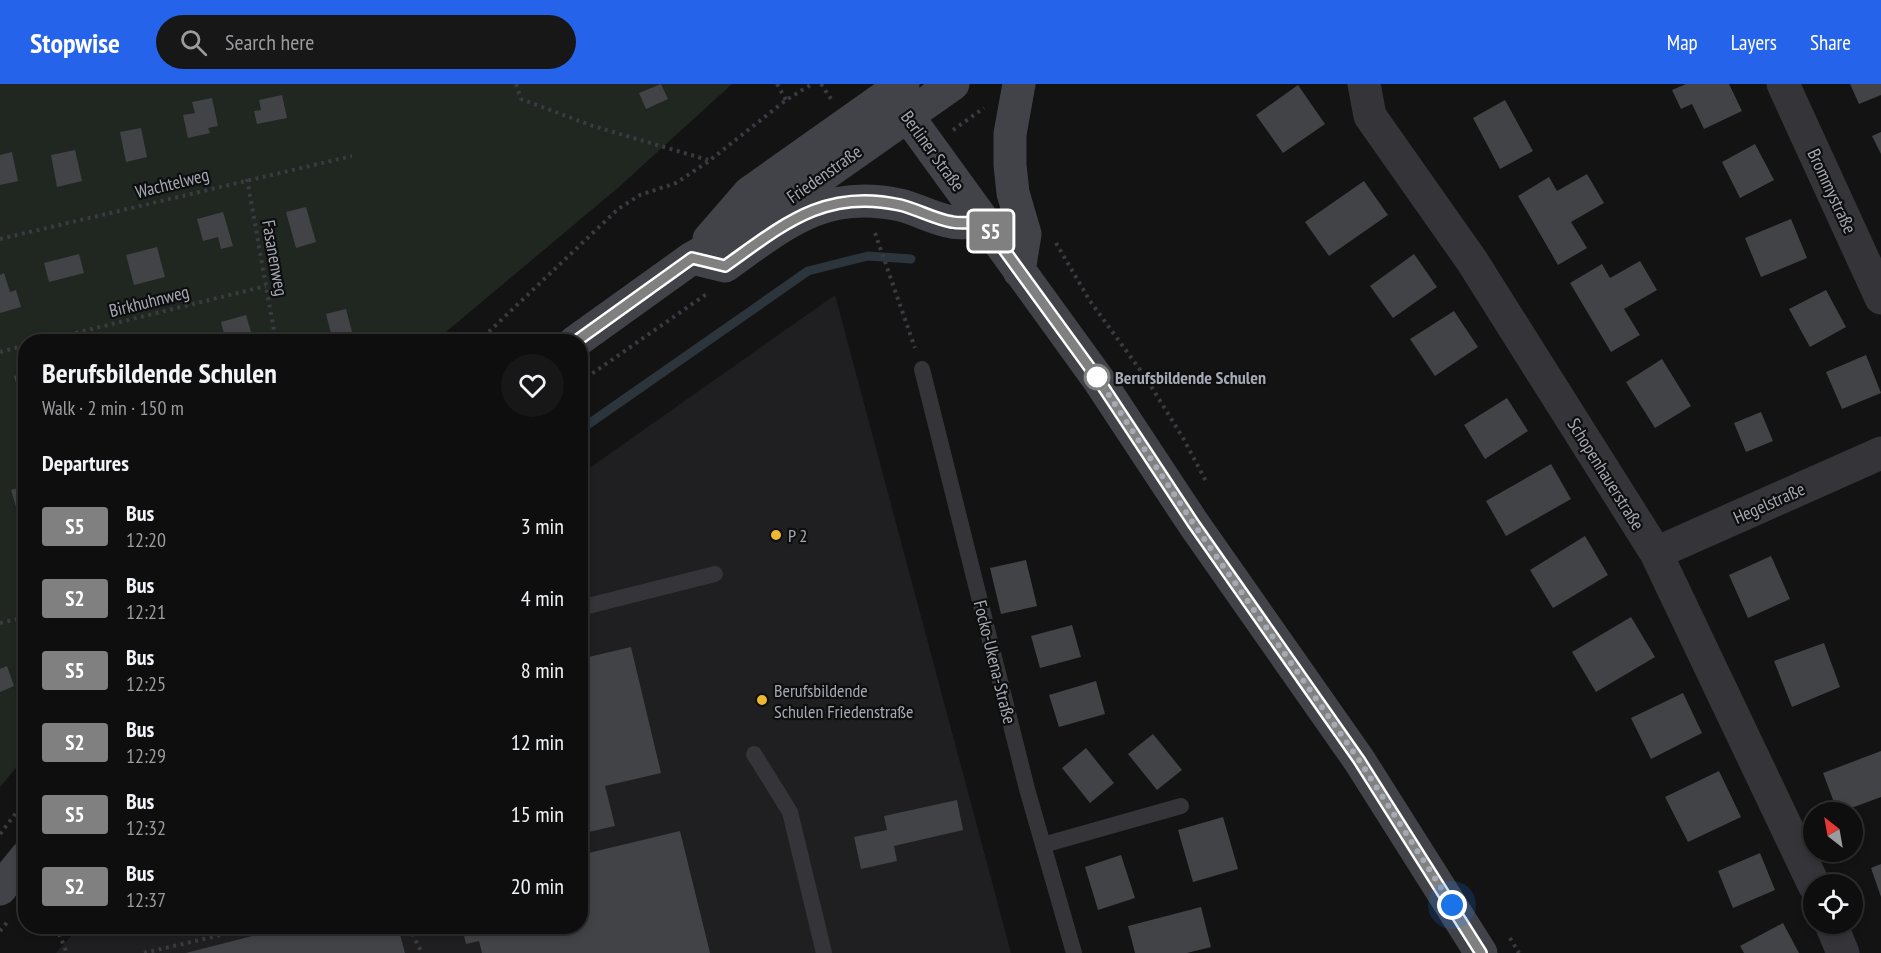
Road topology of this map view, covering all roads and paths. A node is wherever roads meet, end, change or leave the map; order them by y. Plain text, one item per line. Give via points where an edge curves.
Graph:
1 (516, 84) edge
2 (777, 84) edge
3 (812, 84) edge
4 (953, 84) edge
5 (1019, 84) edge
6 (1364, 84) edge
7 (1783, 84) edge
8 (900, 97) edge
9 (786, 100) junction
10 (352, 156) dead end
11 (709, 161) junction
12 (247, 179) junction
13 (984, 222) junction
14 (873, 224) dead end
15 (0, 239) edge
16 (1055, 241) dead end
17 (692, 258) junction
18 (1019, 271) junction
19 (266, 286) junction
20 (1881, 298) edge
21 (71, 334) edge
22 (275, 334) edge
23 (486, 334) edge
24 (586, 334) edge
25 (18, 347) edge
26 (0, 352) edge
27 (922, 369) joint
28 (1881, 453) edge
29 (1212, 492) dead end
30 (1656, 553) junction
31 (715, 574) dead end
32 (588, 606) edge
33 (18, 619) edge
34 (0, 623) edge
35 (754, 754) dead end
36 (1181, 806) dead end
37 (18, 810) edge
38 (0, 834) edge
39 (1043, 845) junction
40 (18, 867) edge
41 (1809, 874) edge
42 (0, 889) edge
43 (1507, 933) dead end
44 (59, 934) edge
45 (225, 934) edge
46 (412, 934) edge
47 (1835, 934) edge
48 (67, 953) edge
49 (144, 953) edge
50 (422, 953) edge
51 (824, 953) edge
52 (1074, 953) edge
53 (1481, 953) edge
54 (1519, 953) edge
55 (1843, 953) edge

1 - 11 path via 521,99 593,126
2 - 9 path
3 - 9 path
4 - 8 main road, Friedenstraße
5 - 18 main road via 1010,134 1010,165 1013,193 1025,234
6 - 30 street, Schopenhauerstraße via 1370,116 1472,261
7 - 20 street, Brommystraße
8 - 13 main road, Berliner Straße
8 - 17 main road, Friedenstraße via 749,193
9 - 11 path
10 - 12 path, Wachtelweg
11 - 23 path via 676,183 640,195 618,209
12 - 15 path, Wachtelweg
12 - 19 path, Fasanenweg
13 - 17 main road via 952,222 900,205 854,201 821,206 791,220 725,266
13 - 18 main road, Berliner Straße
14 - 27 path
16 - 29 path via 1090,301 1146,378
17 - 24 main road, Friedenstraße
18 - 53 main road, Berliner Straße via 1098,379 1193,523 1359,760
19 - 21 path, Birkhuhnweg
19 - 22 path, Fasanenweg
25 - 26 path
27 - 39 lane, Focko-Ukena-Straße
28 - 30 street, Hegelstraße
30 - 41 street, Schopenhauerstraße
31 - 32 lane
33 - 34 path
35 - 51 lane via 790,812
36 - 39 lane
37 - 38 path
39 - 52 lane, Focko-Ukena-Straße
40 - 42 main road
43 - 54 path
44 - 48 path
45 - 49 path
46 - 50 path
47 - 55 street

